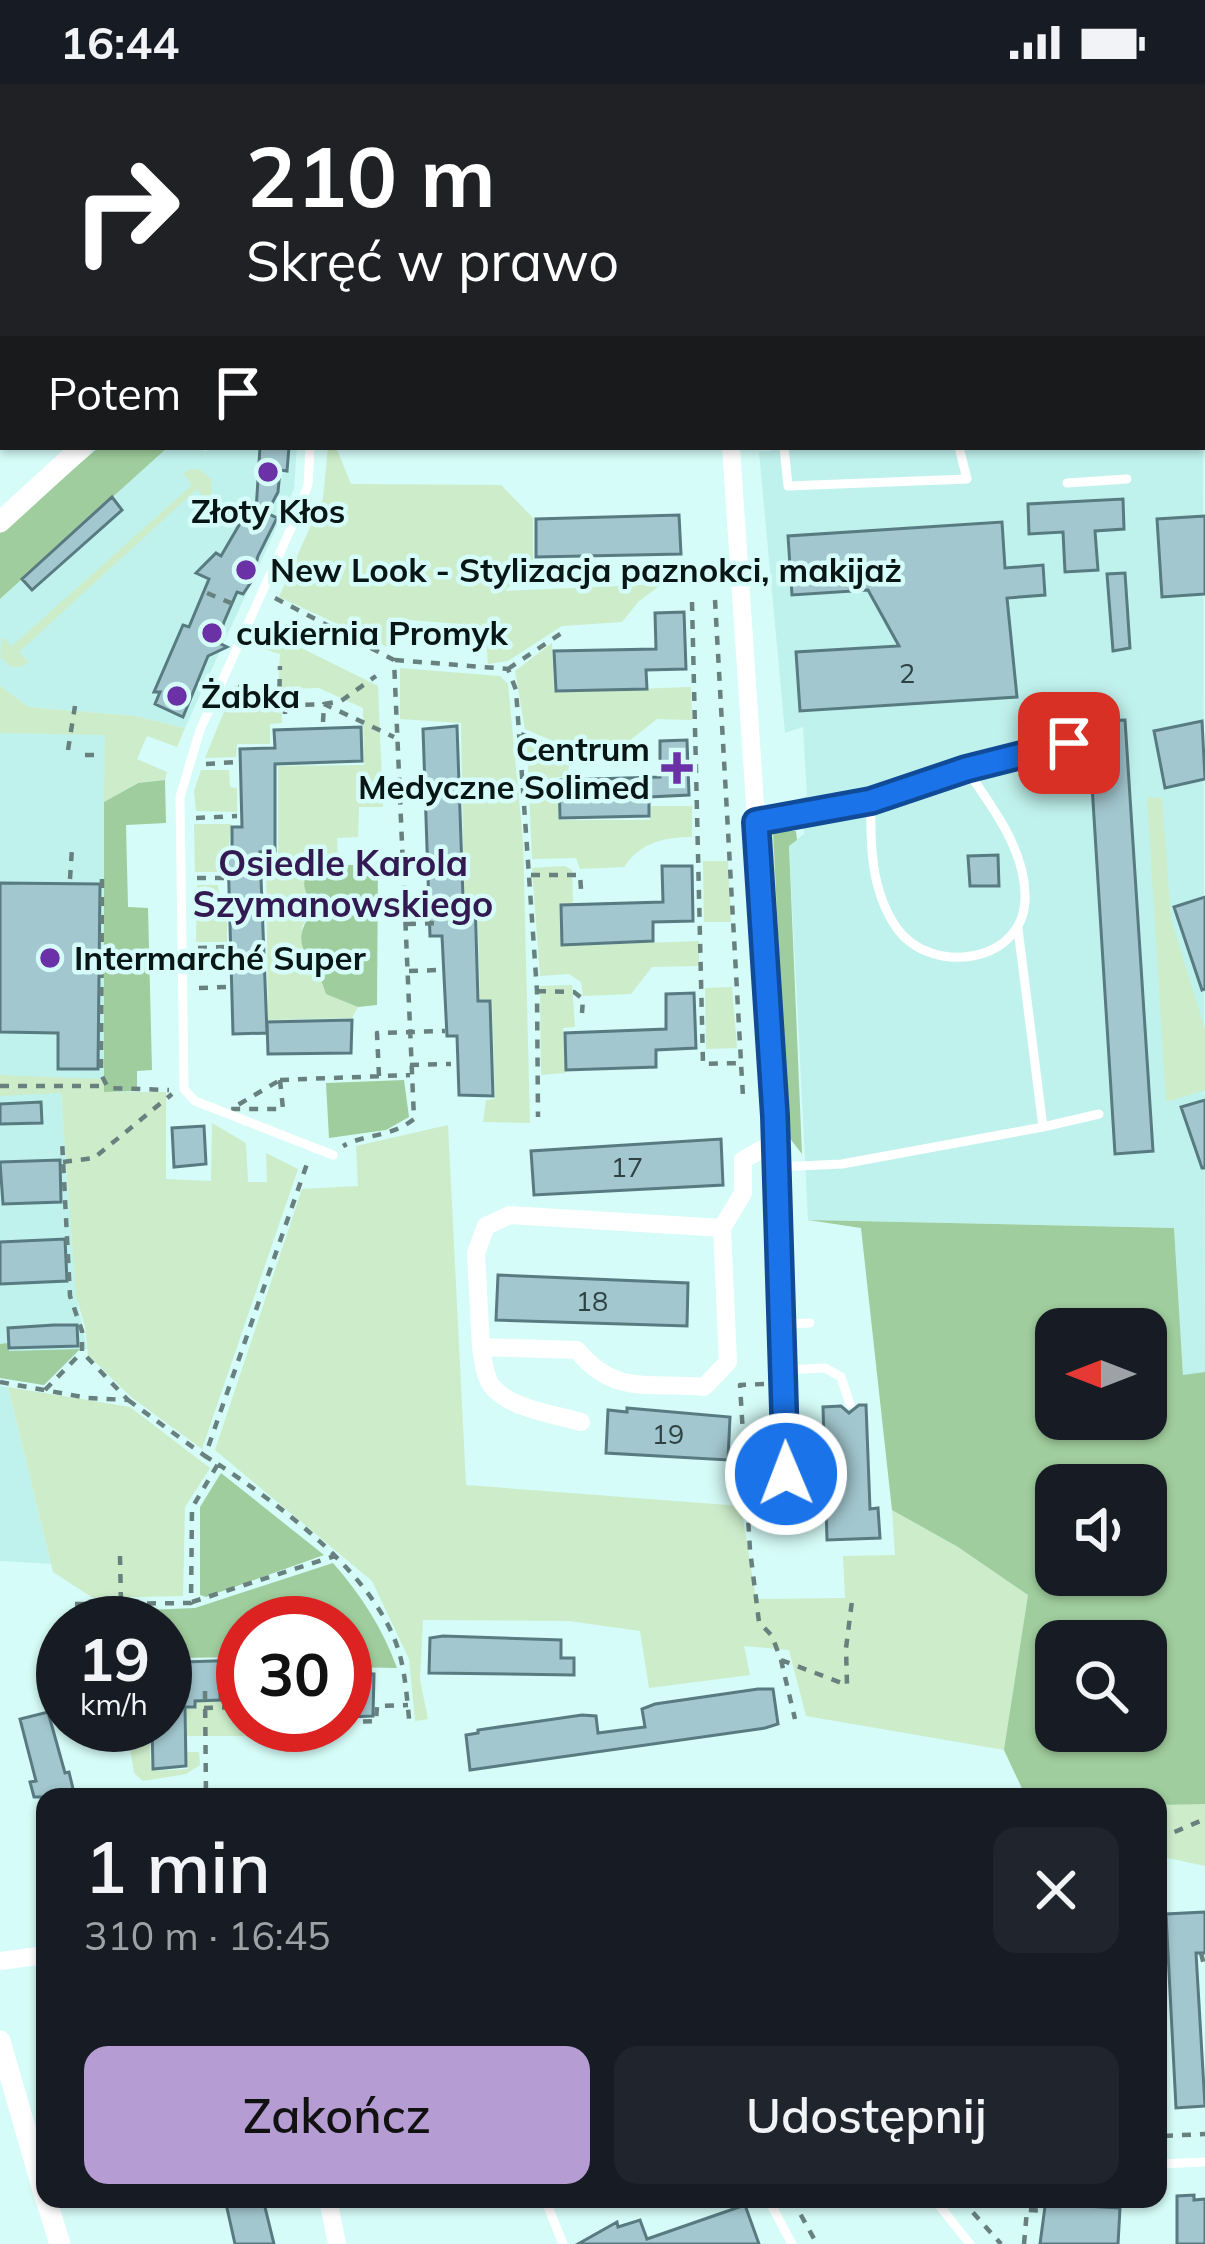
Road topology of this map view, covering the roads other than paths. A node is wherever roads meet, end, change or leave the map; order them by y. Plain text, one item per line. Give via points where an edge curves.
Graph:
1 (79, 450) edge
2 (310, 450) edge
3 (731, 450) edge
4 (784, 450) edge
5 (960, 450) edge
6 (1127, 479) dead end
7 (1067, 483) dead end
8 (0, 522) edge
9 (1069, 743) dead end
10 (966, 769) junction
11 (871, 801) junction
12 (756, 822) junction
13 (1018, 929) junction
14 (1099, 1114) dead end
15 (1043, 1127) junction
16 (775, 1142) junction
17 (333, 1155) road end
18 (777, 1167) junction
19 (722, 1228) junction
20 (810, 1323) dead end
21 (783, 1324) junction
22 (481, 1347) junction
23 (785, 1376) junction
24 (850, 1404) dead end
25 (581, 1422) dead end
26 (787, 1520) dead end
27 (36, 1956) edge
28 (0, 1961) edge
29 (0, 2042) edge
30 (1205, 2162) edge
31 (1167, 2164) edge
32 (36, 2167) edge
33 (48, 2208) edge
34 (330, 2208) edge
35 (549, 2208) edge
36 (773, 2208) edge
37 (941, 2208) edge
38 (60, 2244) edge
39 (337, 2244) edge
40 (563, 2244) edge
41 (792, 2244) edge
42 (970, 2244) edge

1 - 8 street
2 - 17 lane via 308,484 193,749 180,797 184,1089 195,1101
3 - 12 street
4 - 5 lane via 788,486 967,479
6 - 7 lane
9 - 10 lane
10 - 11 lane
10 - 13 lane via 1016,853 1026,895
11 - 12 lane
11 - 13 lane via 878,893 898,930 924,951 959,960 991,952
12 - 16 street
13 - 15 lane
14 - 15 lane
15 - 18 lane via 842,1164
16 - 18 street
16 - 19 street via 742,1160 742,1193
18 - 21 street
19 - 22 street via 510,1214 486,1226 476,1252
19 - 22 street via 728,1362 704,1387 618,1383 594,1372 577,1350
20 - 21 lane
21 - 23 street
22 - 25 street via 488,1382 500,1393
23 - 24 lane via 825,1368 841,1377
23 - 26 street
27 - 28 street
29 - 32 street
30 - 31 lane
33 - 38 street
34 - 39 street
35 - 40 lane
36 - 41 lane
37 - 42 lane

